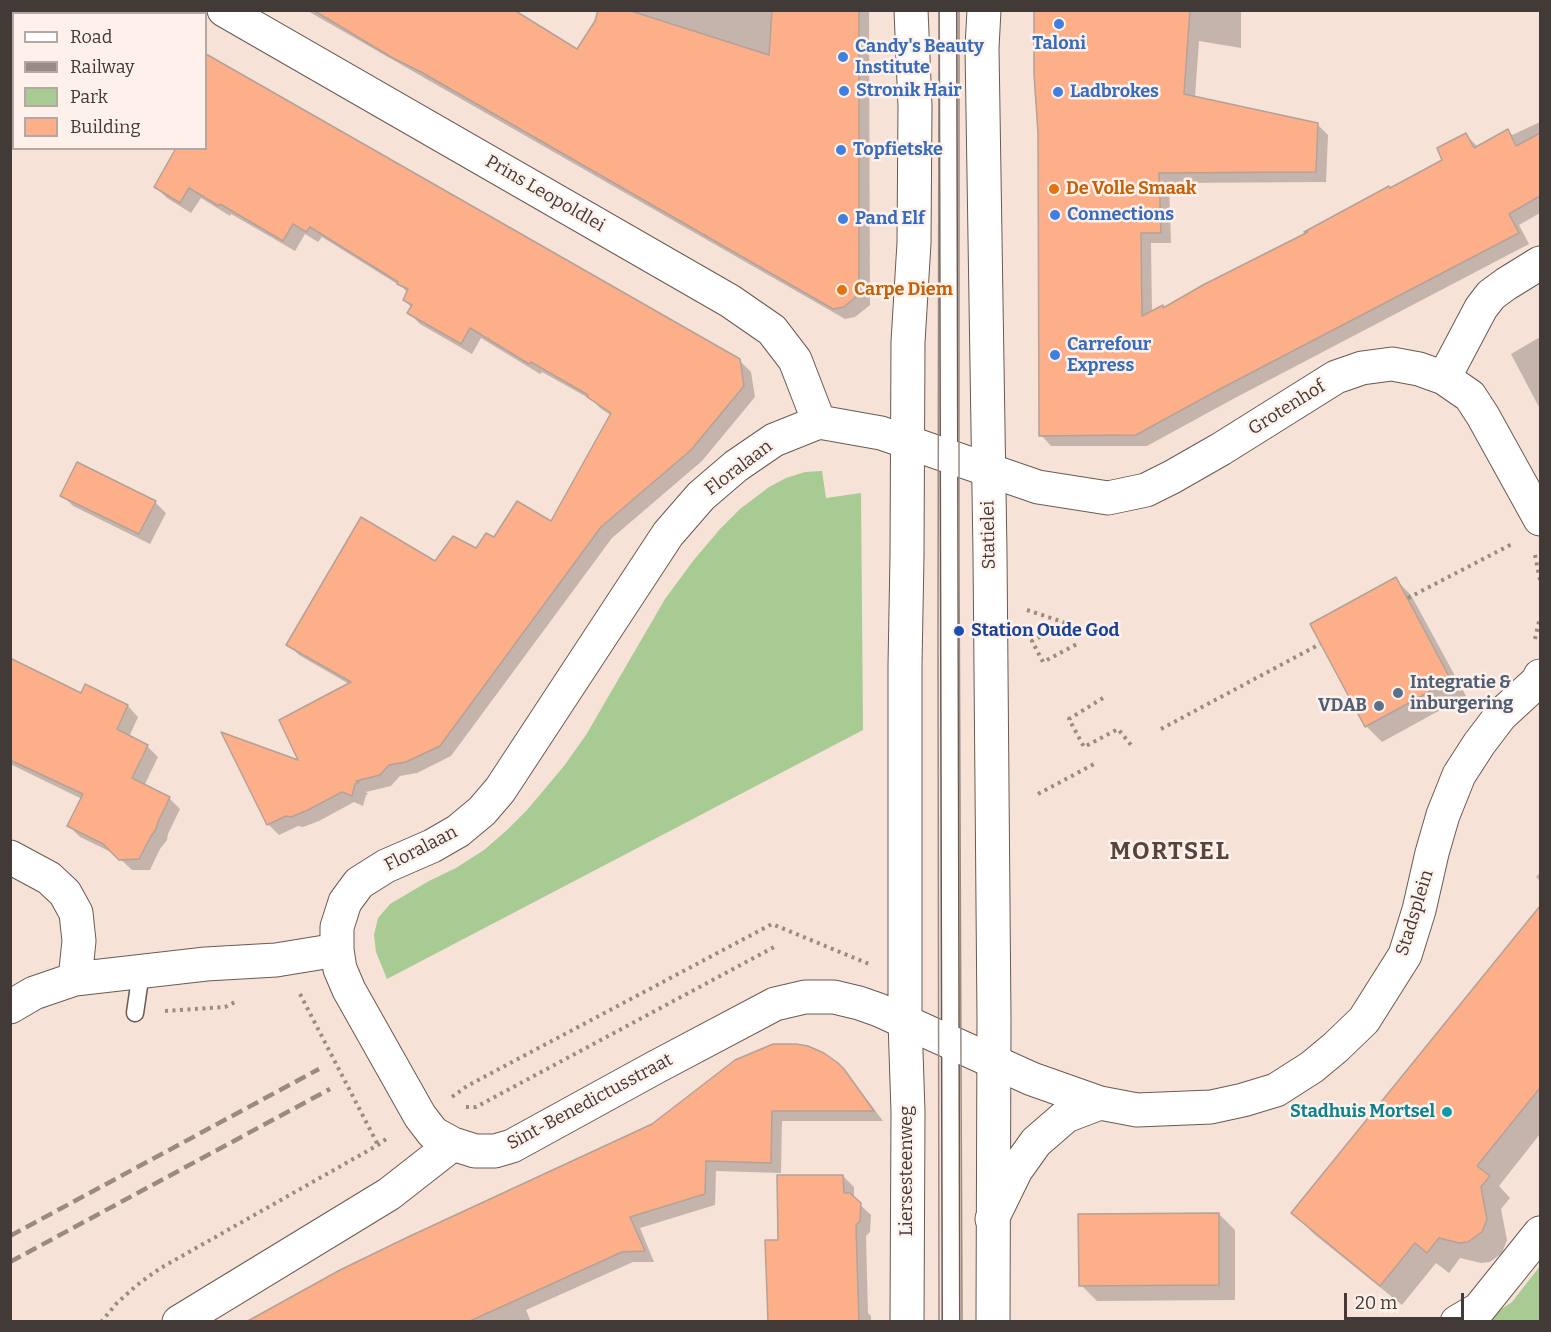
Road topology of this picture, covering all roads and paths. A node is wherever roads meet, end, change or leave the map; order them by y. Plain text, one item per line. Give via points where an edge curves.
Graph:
1 (224, 10) edge
2 (911, 10) edge
3 (948, 10) edge
4 (984, 10) edge
5 (1540, 263) edge
6 (1444, 378) junction
7 (819, 422) junction
8 (907, 442) junction
9 (949, 456) junction
10 (988, 470) junction
11 (1532, 528) edge
12 (1408, 598) dead end
13 (1017, 607) dead end
14 (1540, 617) edge
15 (1077, 644) dead end
16 (1320, 644) dead end
17 (1537, 663) edge
18 (1103, 698) dead end
19 (1161, 729) dead end
20 (1131, 745) dead end
21 (1096, 763) dead end
22 (1038, 794) dead end
23 (10, 857) edge
24 (776, 946) dead end
25 (337, 950) junction
26 (871, 965) dead end
27 (141, 972) junction
28 (75, 979) junction
29 (10, 1006) edge
30 (308, 1009) dead end
31 (135, 1013) dead end
32 (905, 1021) junction
33 (950, 1041) junction
34 (993, 1060) junction
35 (449, 1099) dead end
36 (1100, 1103) junction
37 (476, 1107) dead end
38 (453, 1144) junction
39 (992, 1219) junction
40 (1540, 1233) edge
41 (101, 1322) edge
42 (179, 1322) edge
43 (907, 1322) edge
44 (951, 1322) edge
45 (993, 1322) edge
46 (1457, 1322) edge

1 - 7 street, Prins Leopoldlei via 730,301 772,330 795,360
2 - 8 street via 914,243
3 - 9 lane
4 - 10 street, Statielei
5 - 6 street via 1491,295
6 - 10 street, Grotenhof via 1392,364 1336,377 1172,477 1146,490 1108,498 1038,487
6 - 11 street via 1470,396 1483,416
7 - 8 street, Grotenhof via 881,433
7 - 25 street, Floralaan via 774,440 701,496 668,534 500,790 458,831 359,883 345,902 337,927
8 - 9 street, Grotenhof
8 - 32 street
9 - 10 street, Grotenhof
9 - 33 lane
10 - 34 street, Statielei
11 - 12 path
13 - 15 path via 1067,623 1032,641 1043,662
14 - 17 path
16 - 19 path
17 - 36 street, Stadsplein via 1538,681 1501,715 1458,775 1432,853 1406,955 1358,1027 1303,1073 1276,1090 1243,1100 1174,1110 1137,1110
18 - 20 path via 1069,719 1084,747 1118,729
21 - 22 path
23 - 28 street via 49,878 65,893 76,913 79,940
24 - 37 path
25 - 27 street via 276,960
25 - 38 street, Floralaan via 349,990 420,1116 433,1133
26 - 35 path via 772,924
27 - 28 street
27 - 31 lane
28 - 29 street
30 - 41 path via 378,1145 159,1269 117,1303
32 - 33 street, Sint-Benedictusstraat
32 - 38 street, Sint-Benedictusstraat via 834,997 805,997 775,1004 512,1146 475,1151
32 - 43 street, Liersesteenweg
33 - 34 street, Sint-Benedictusstraat
33 - 44 lane
34 - 36 street, Stadsplein
34 - 39 street
36 - 39 street via 1066,1116 1036,1142 1016,1170
38 - 42 street via 389,1194
39 - 45 street
40 - 46 street via 1479,1310

